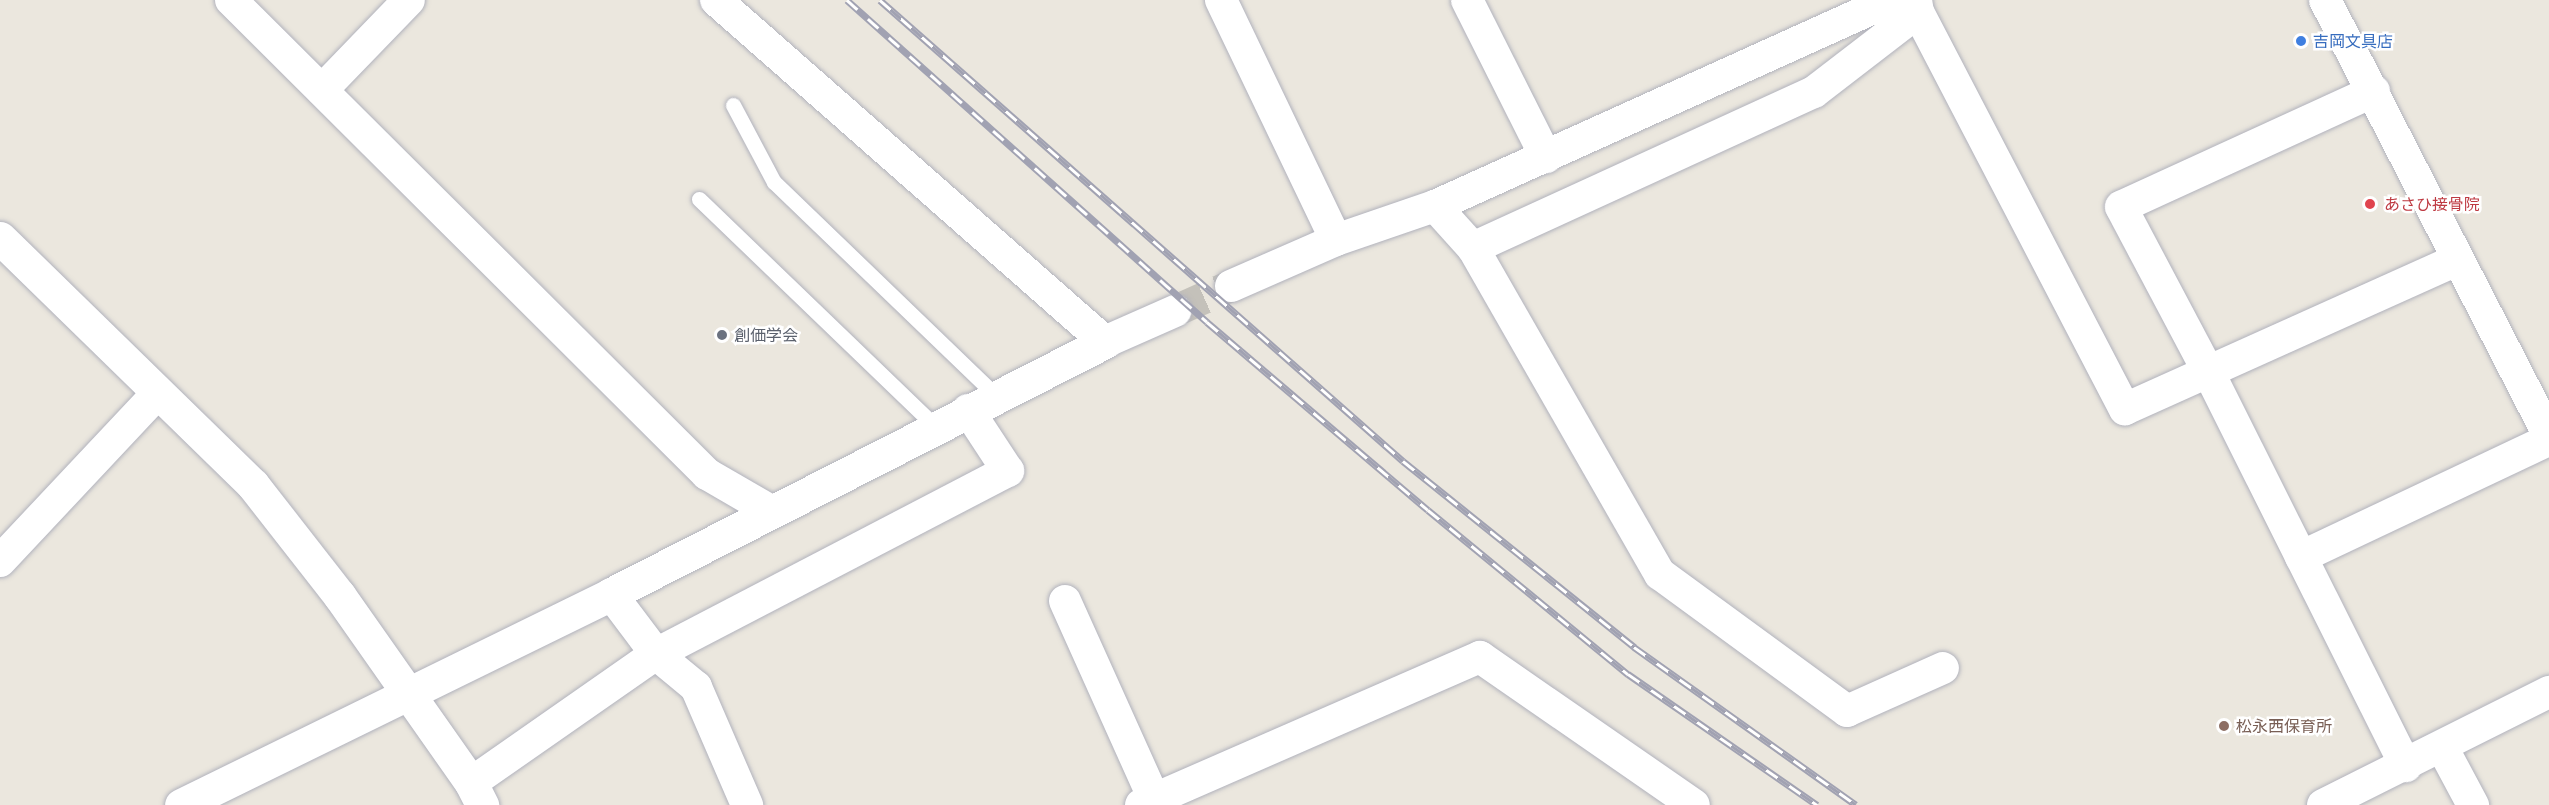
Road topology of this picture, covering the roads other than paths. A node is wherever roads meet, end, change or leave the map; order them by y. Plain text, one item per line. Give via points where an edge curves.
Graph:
1 (231, 0) edge
2 (409, 0) edge
3 (716, 0) edge
4 (1221, 0) edge
5 (1467, 0) edge
6 (2325, 0) edge
7 (1908, 4) edge
8 (322, 90) junction
9 (2374, 91) junction
10 (734, 105) dead end
11 (1546, 157) junction
12 (699, 198) dead end
13 (1435, 206) junction
14 (0, 238) edge
15 (1336, 240) junction
16 (1473, 248) junction
17 (2458, 259) junction
18 (1231, 286) tunnel mouth
19 (1175, 311) tunnel mouth
20 (1105, 342) junction
21 (2208, 371) junction
22 (158, 393) junction
23 (982, 403) junction
24 (935, 426) junction
25 (2549, 436) edge
26 (2549, 440) edge
27 (769, 510) junction
28 (2301, 557) junction
29 (0, 561) edge
30 (611, 594) junction
31 (1065, 601) dead end
32 (656, 654) junction
33 (1943, 668) dead end
34 (2549, 692) edge
35 (406, 693) junction
36 (2442, 747) junction
37 (2406, 766) junction
38 (476, 794) edge
39 (1148, 802) edge
40 (181, 805) edge
41 (747, 805) edge
42 (1694, 805) edge
43 (2323, 805) edge
44 (2473, 805) edge

1 - 8 street
2 - 8 street
3 - 20 street
4 - 15 street
5 - 11 street
6 - 9 street
7 - 11 street
7 - 16 street via 1814,92
7 - 21 street via 2125,410
8 - 27 street via 707,474
9 - 17 street
9 - 21 street via 2121,207
10 - 23 lane via 774,182
11 - 13 street
12 - 24 lane
13 - 15 street
13 - 16 street
14 - 22 street
15 - 18 street
16 - 33 street via 1660,574 1847,711
17 - 21 street
17 - 25 street
19 - 20 street
20 - 23 street
21 - 28 street
22 - 29 street
22 - 35 street via 253,485 339,595
23 - 24 street
23 - 32 street via 1008,471
24 - 27 street
26 - 28 street
27 - 30 street
28 - 37 street
30 - 32 street
30 - 35 street
31 - 39 street
32 - 38 street
32 - 41 street via 696,687
34 - 36 street
35 - 38 street
35 - 40 street
36 - 37 street
36 - 44 street
37 - 43 street
39 - 42 street via 1479,657

